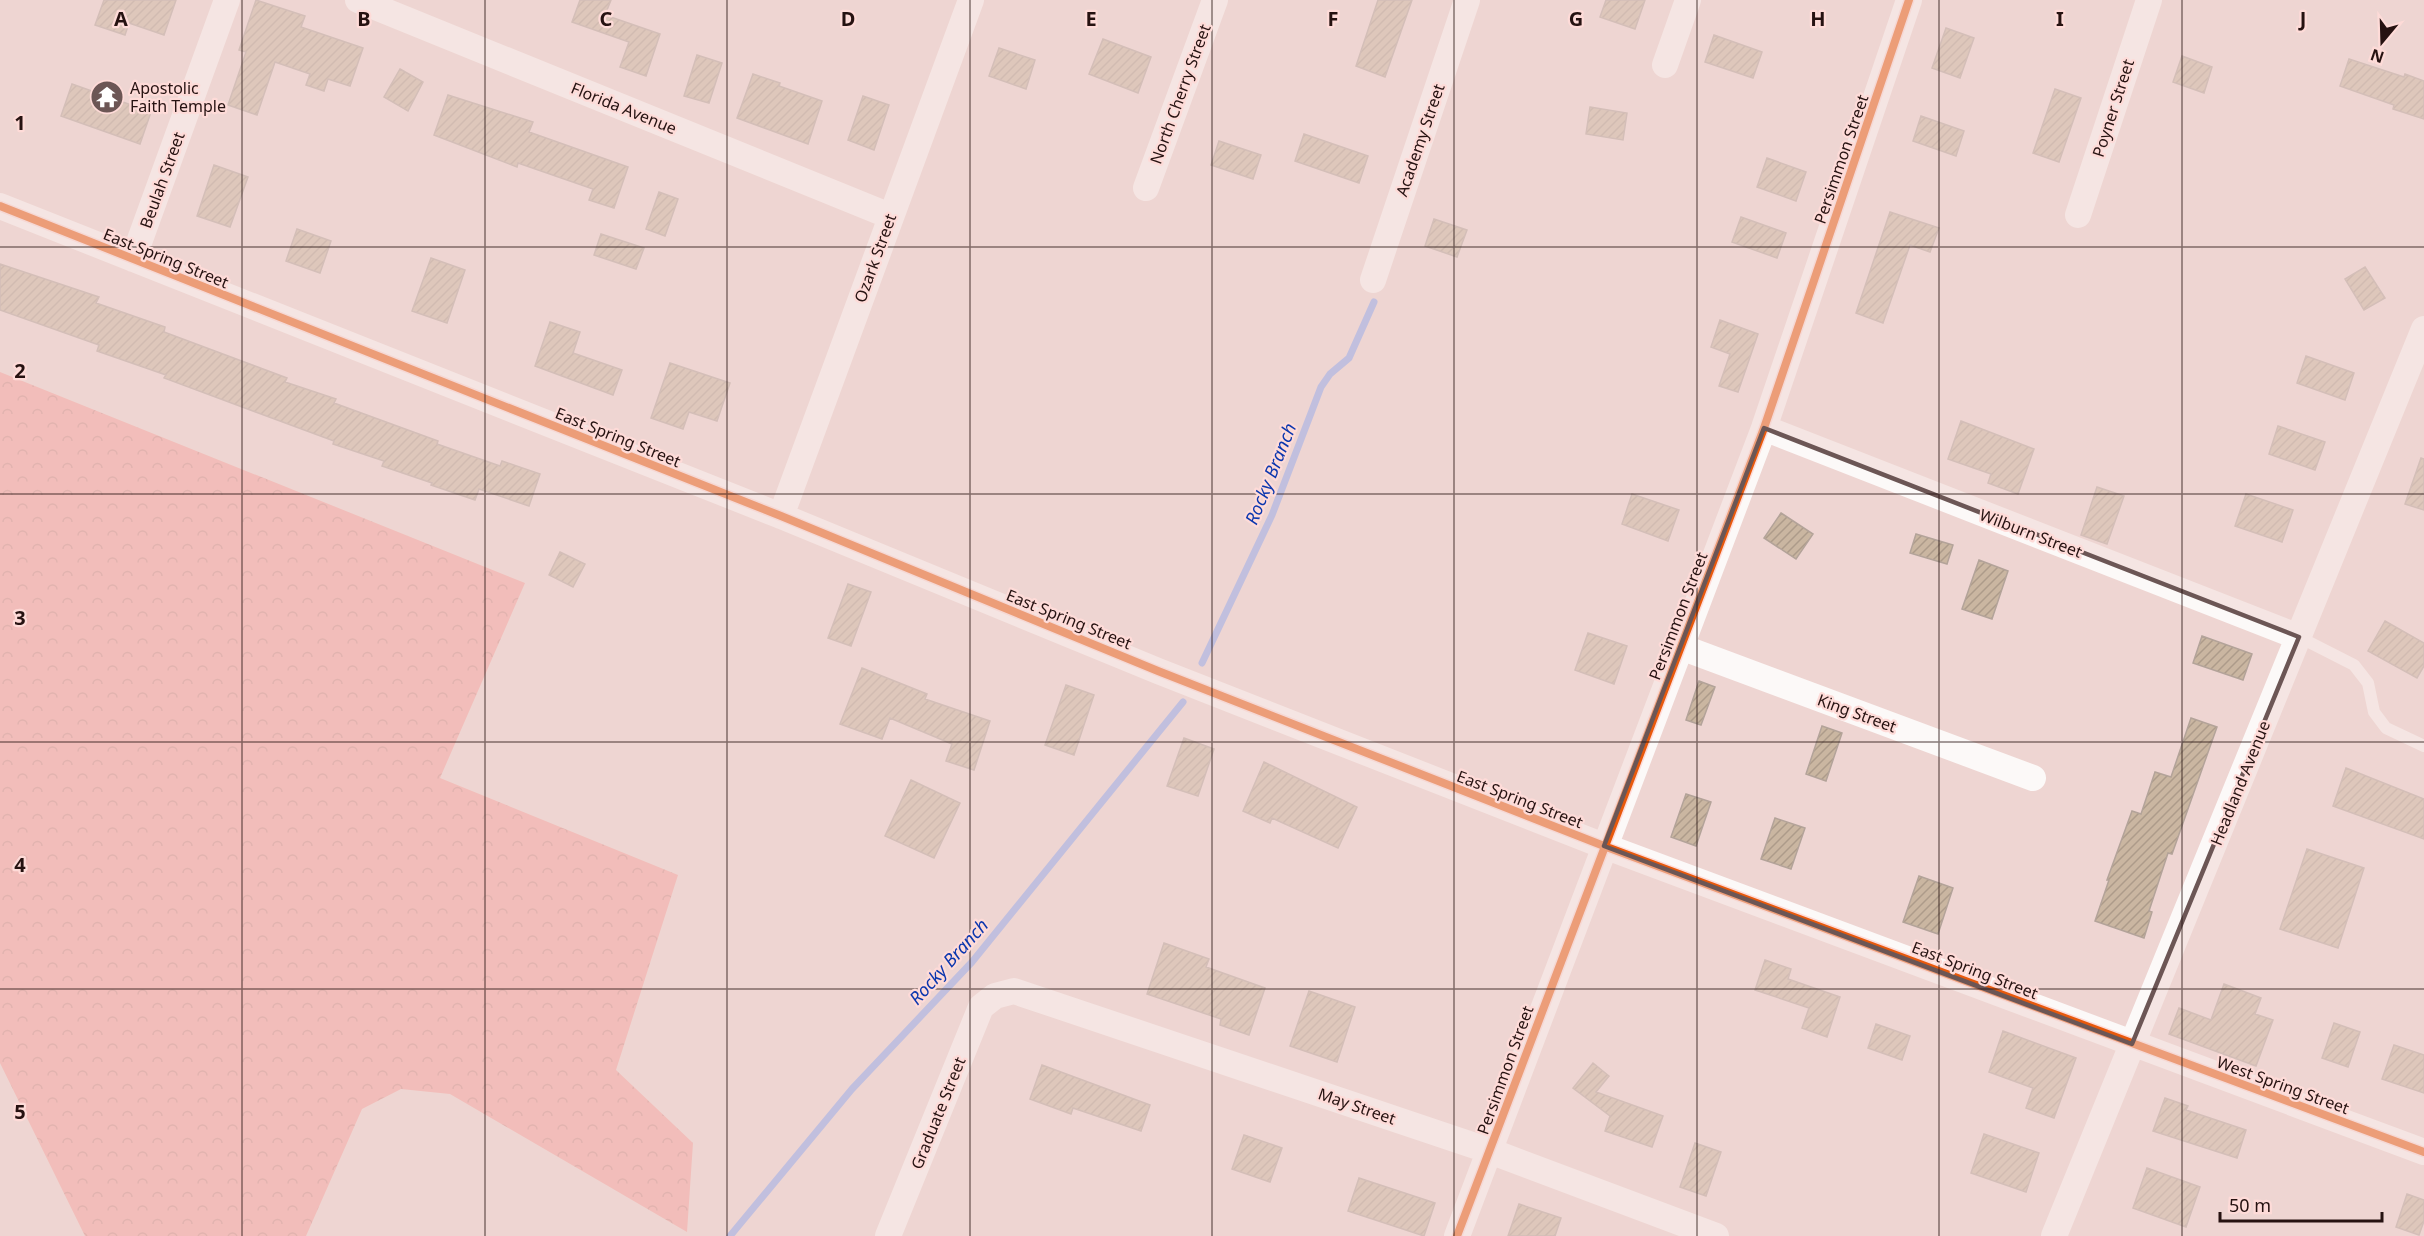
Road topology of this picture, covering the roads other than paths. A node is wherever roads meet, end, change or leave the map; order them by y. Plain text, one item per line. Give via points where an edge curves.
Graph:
1 (226, 0) edge
2 (358, 0) edge
3 (971, 0) edge
4 (1215, 0) edge
5 (1467, 0) edge
6 (1688, 0) edge
7 (1909, 0) edge
8 (2149, 0) edge
9 (1665, 65) dead end
10 (1146, 188) dead end
11 (0, 206) edge
12 (2078, 215) dead end
13 (890, 216) junction
14 (133, 259) junction
15 (1373, 280) dead end
16 (2424, 329) edge
17 (1764, 428) junction
18 (781, 516) junction
19 (2299, 638) junction
20 (1681, 647) junction
21 (2424, 746) edge
22 (2034, 778) dead end
23 (1604, 846) junction
24 (995, 996) joint
25 (2133, 1044) junction
26 (1490, 1151) junction
27 (2424, 1152) edge
28 (888, 1236) edge
29 (1457, 1236) edge
30 (1716, 1236) edge
31 (2054, 1236) edge

1 - 14 street, Beulah Street
2 - 13 street, Florida Avenue
3 - 13 street, Ozark Street
4 - 10 street, North Cherry Street
5 - 15 street, Academy Street
6 - 9 street
7 - 17 street, Persimmon Street
8 - 12 street, Poyner Street
11 - 14 street, East Spring Street
13 - 18 street, Ozark Street
14 - 18 street, East Spring Street
16 - 19 street, Headland Avenue
17 - 19 street, Wilburn Street
17 - 20 street, Persimmon Street
18 - 23 street, East Spring Street via 1158,671
19 - 21 lane via 2354,665 2368,683 2374,712 2386,728
19 - 25 street, Headland Avenue
20 - 22 street, King Street
20 - 23 street, Persimmon Street
23 - 25 street, East Spring Street
23 - 26 street, Persimmon Street
24 - 26 street, May Street via 1004,992 1024,993
24 - 28 street, Graduate Street via 981,1007
25 - 27 street, West Spring Street
25 - 31 street, Headland Avenue
26 - 29 street, Persimmon Street
26 - 30 street, May Street

